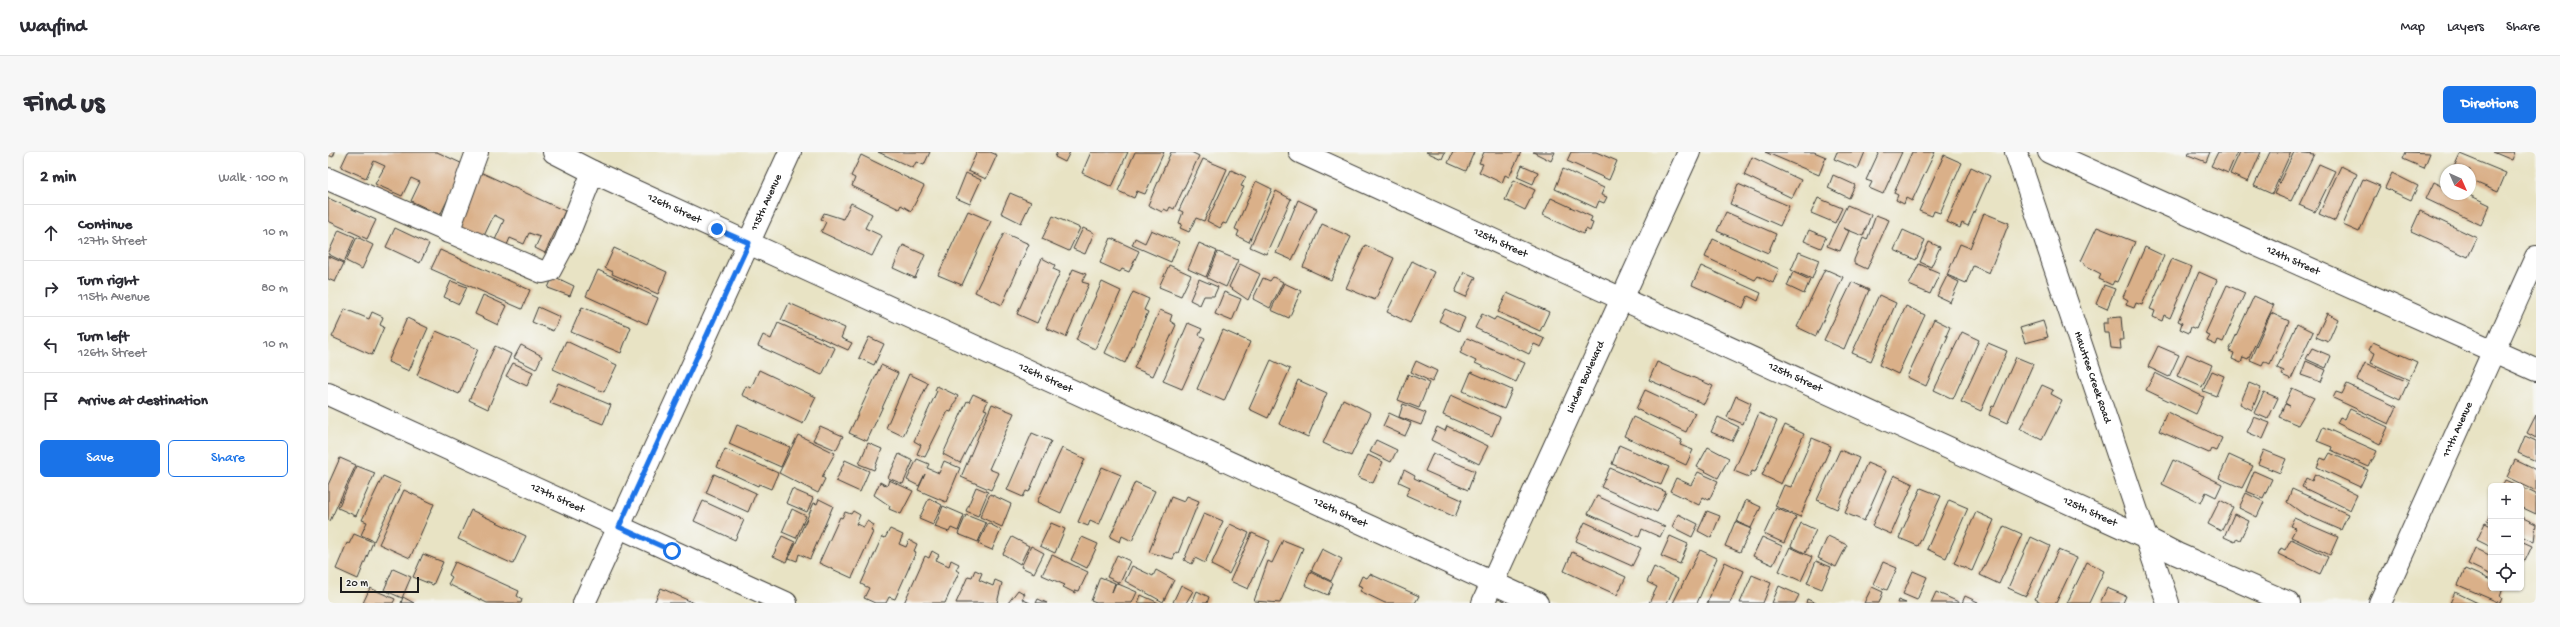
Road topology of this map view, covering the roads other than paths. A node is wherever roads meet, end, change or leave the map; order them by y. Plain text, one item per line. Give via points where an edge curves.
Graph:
1 (477, 152) edge
2 (554, 152) edge
3 (790, 152) edge
4 (1300, 152) edge
5 (1689, 152) edge
6 (2016, 152) edge
7 (2049, 152) edge
8 (593, 172) junction
9 (328, 179) edge
10 (448, 232) junction
11 (749, 243) junction
12 (2536, 257) edge
13 (1622, 299) junction
14 (2494, 351) junction
15 (2536, 370) edge
16 (328, 394) edge
17 (619, 527) junction
18 (2146, 538) junction
19 (1493, 583) junction
20 (584, 603) edge
21 (786, 603) edge
22 (1483, 603) edge
23 (1537, 603) edge
24 (2168, 603) edge
25 (2289, 603) edge
26 (2380, 603) edge

1 - 10 street
2 - 8 street, 126th Street
3 - 11 street, 115th Avenue
4 - 13 street, 125th Street
5 - 13 street, Linden Boulevard
6 - 18 street, Hawtree Creek Road
7 - 14 street, 124th Street
8 - 10 street via 565,242 550,270 542,272
8 - 11 street, 126th Street
9 - 10 street
11 - 17 street, 115th Avenue
11 - 19 street, 126th Street
12 - 14 street, 111th Avenue
13 - 18 street, 125th Street
13 - 19 street, Linden Boulevard
14 - 15 street, 124th Street
14 - 26 street, 111th Avenue
16 - 17 street, 127th Street
17 - 20 street, 115th Avenue
17 - 21 street, 127th Street
18 - 24 street, Hawtree Creek Road
18 - 25 street, 125th Street
19 - 22 street, Linden Boulevard
19 - 23 street, 126th Street

